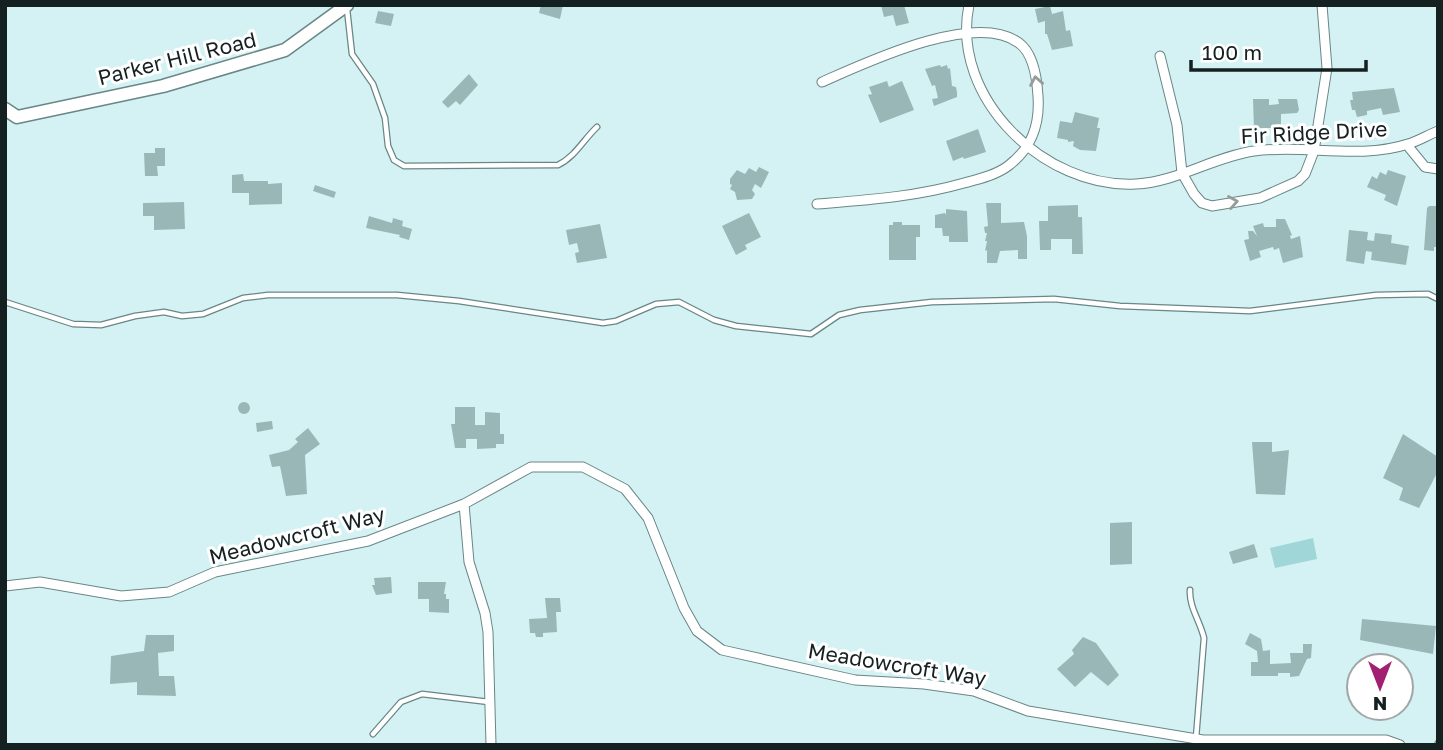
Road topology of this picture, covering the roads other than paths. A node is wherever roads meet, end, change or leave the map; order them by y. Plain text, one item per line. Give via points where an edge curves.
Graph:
1 (969, 5) edge
2 (1322, 5) edge
3 (347, 6) edge
4 (966, 34) junction
5 (1160, 56) dead end
6 (822, 82) dead end
7 (5, 109) edge
8 (597, 127) dead end
9 (1438, 131) edge
10 (1407, 145) junction
11 (1028, 147) junction
12 (1314, 150) junction
13 (1438, 169) edge
14 (1182, 173) junction
15 (817, 204) dead end
16 (1438, 299) edge
17 (5, 302) edge
18 (464, 504) junction
19 (5, 586) edge
20 (1190, 590) dead end
21 (490, 702) junction
22 (373, 734) dead end
23 (1196, 739) junction
24 (491, 745) edge
25 (1401, 745) edge

1 - 4 street, Fir Ridge Drive
2 - 12 street via 1327,68
3 - 7 street, Parker Hill Road via 273,54 163,86 17,117
3 - 8 lane via 352,54 373,84 394,160 404,166 558,165 570,159
4 - 6 street via 891,52
4 - 11 street, Fir Ridge Drive via 983,91 1002,121
11 -> 4 street via 1038,125 1039,108 1028,52 1019,42 1003,36
5 - 14 street via 1177,125
9 - 10 street, Fir Ridge Drive
10 - 12 street, Fir Ridge Drive
10 - 13 street via 1425,167
11 - 14 street, Fir Ridge Drive via 1068,170 1114,183 1136,184
11 - 15 street via 1008,166 940,190
12 - 14 street, Fir Ridge Drive via 1256,151
14 -> 12 street via 1202,203 1212,206 1260,198 1288,188 1305,174
16 - 17 lane via 1428,294 1376,295 1250,310 1054,299 932,302 839,315 811,334 736,326 679,302 656,304 603,323 422,297 268,295 243,298 203,314 164,312 101,325 74,324
18 - 19 street, Meadowcroft Way via 368,541 215,572 169,592 121,596 40,582
18 - 21 street via 470,562 488,632
18 - 23 street, Meadowcroft Way via 531,467 583,467 625,489 648,518 684,608 697,631 722,650 855,680 974,691 1028,711
20 - 23 lane via 1189,601 1204,638
21 - 22 lane via 422,694 401,702
21 - 24 street
23 - 25 street, Meadowcroft Way via 1386,740

